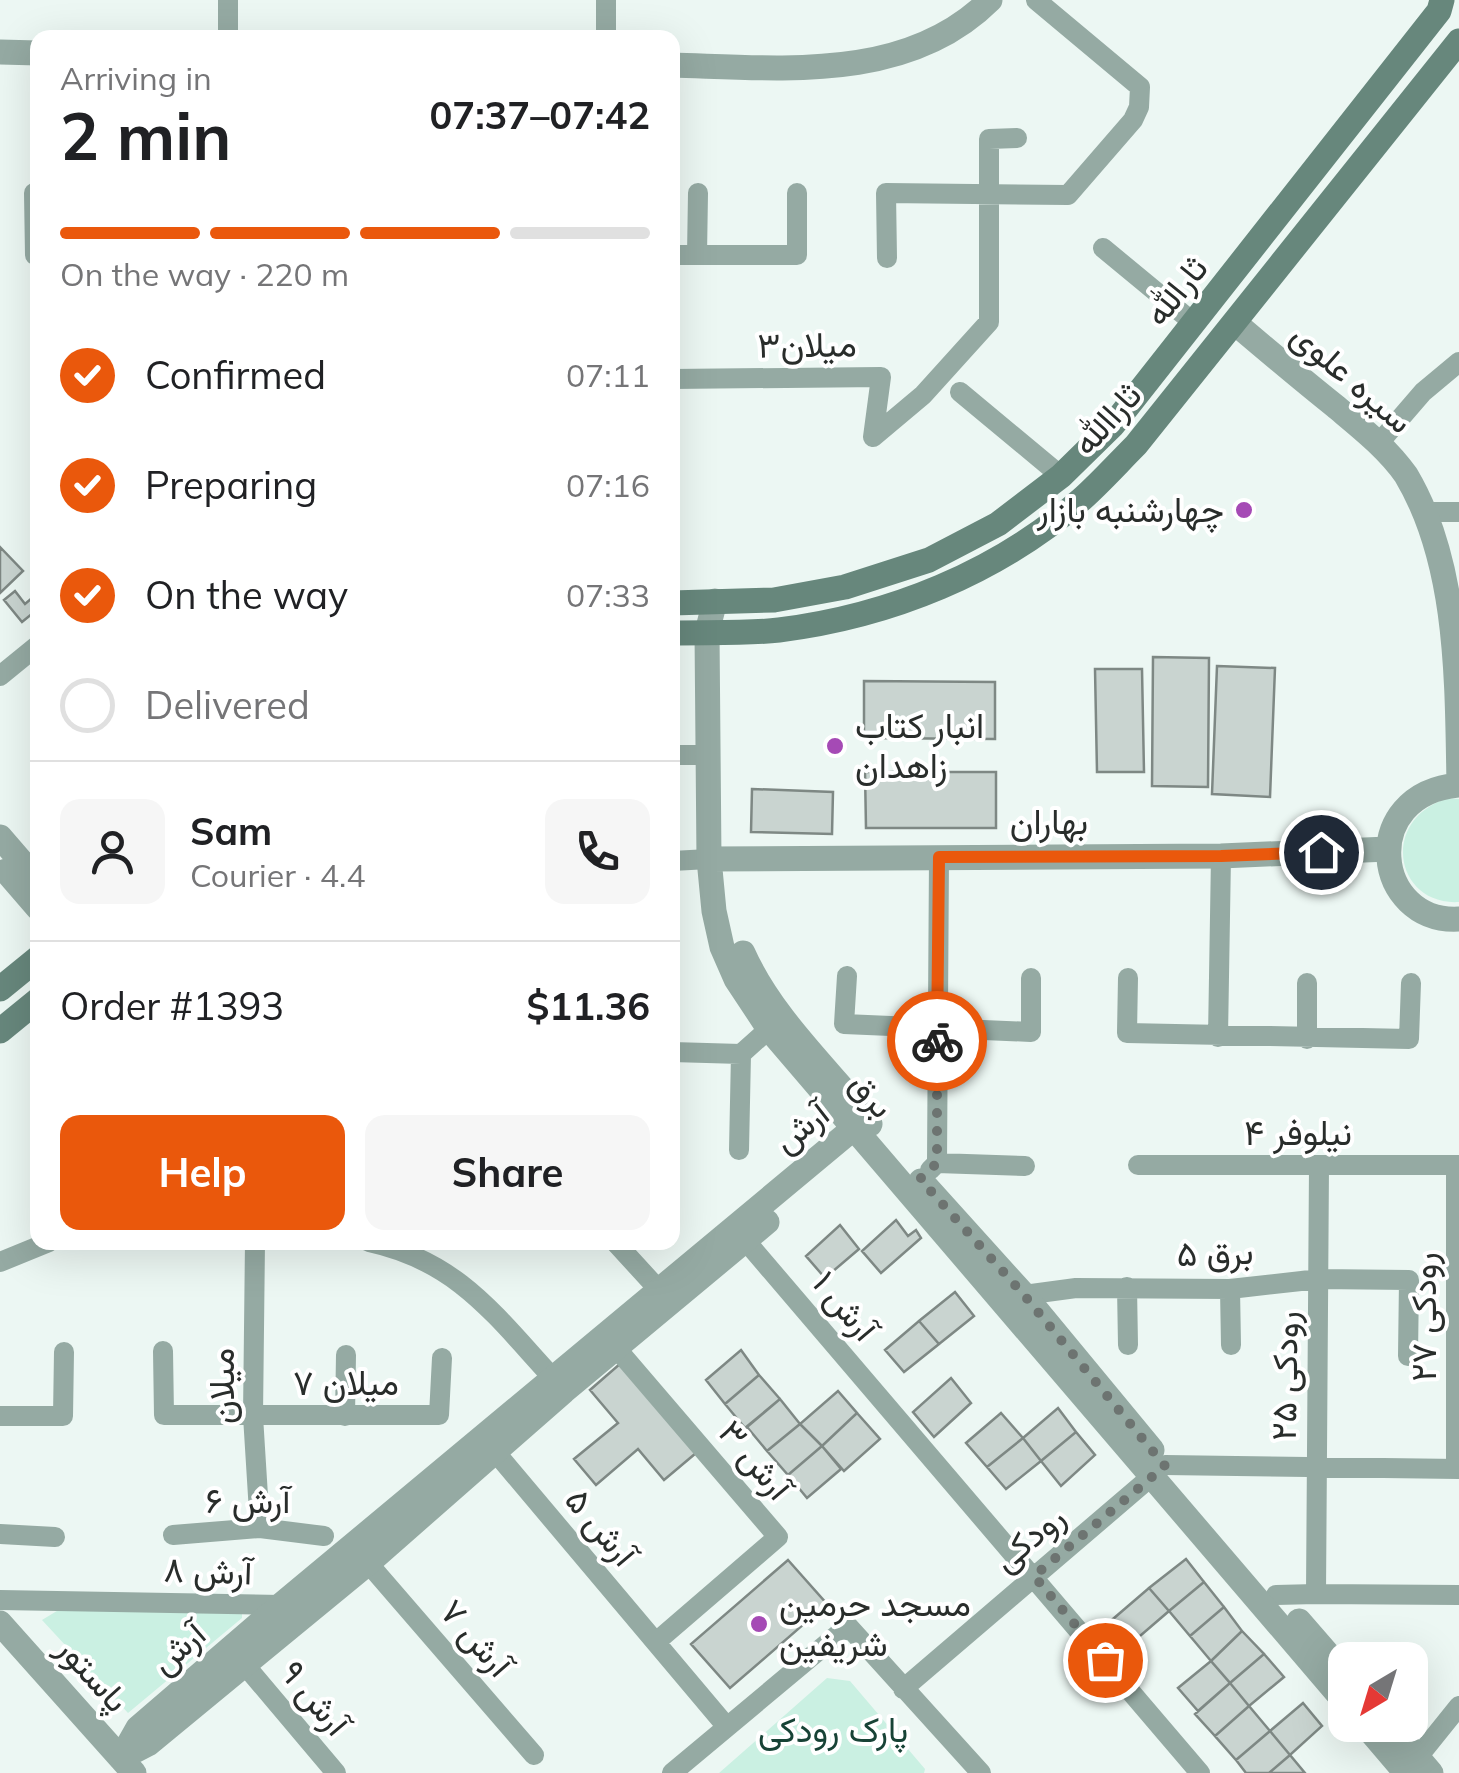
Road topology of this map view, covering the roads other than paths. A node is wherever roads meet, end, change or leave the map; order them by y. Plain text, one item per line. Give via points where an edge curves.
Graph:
1 (228, 0) edge
2 (606, 0) edge
3 (990, 0) edge
4 (1036, 0) edge
5 (1442, 0) edge
6 (228, 30) edge
7 (606, 30) edge
8 (1459, 41) edge
9 (0, 52) edge
10 (30, 53) edge
11 (680, 64) edge
12 (1017, 138) dead end
13 (698, 192) dead end
14 (797, 193) dead end
15 (988, 194) junction
16 (1103, 248) dead end
17 (680, 255) edge
18 (697, 255) junction
19 (887, 258) dead end
20 (1212, 304) junction
21 (1235, 323) junction
22 (1195, 324) junction
23 (1459, 362) edge
24 (680, 379) edge
25 (960, 392) dead end
26 (1379, 443) junction
27 (1061, 476) junction
28 (1430, 512) junction
29 (1459, 512) edge
30 (715, 602) junction
31 (680, 603) edge
32 (716, 632) junction
33 (680, 633) edge
34 (30, 652) edge
35 (0, 676) edge
36 (680, 755) edge
37 (708, 755) junction
38 (1459, 785) edge
39 (0, 838) edge
40 (1388, 849) junction
41 (1221, 856) junction
42 (939, 857) junction
43 (718, 859) junction
44 (680, 861) edge
45 (0, 864) edge
46 (30, 873) edge
47 (30, 899) edge
48 (1459, 919) edge
49 (30, 965) edge
50 (847, 976) dead end
51 (1031, 978) dead end
52 (1128, 978) dead end
53 (1308, 983) dead end
54 (1411, 983) dead end
55 (0, 989) edge
56 (30, 1007) edge
57 (937, 1027) junction
58 (769, 1029) junction
59 (0, 1032) edge
60 (1218, 1037) junction
61 (1307, 1039) junction
62 (680, 1052) edge
63 (741, 1054) junction
64 (864, 1130) junction
65 (738, 1150) dead end
66 (1138, 1164) dead end
67 (1458, 1165) edge
68 (1025, 1166) dead end
69 (1319, 1166) junction
70 (929, 1171) junction
71 (745, 1240) junction
72 (30, 1250) edge
73 (256, 1250) edge
74 (404, 1250) edge
75 (622, 1250) edge
76 (0, 1262) edge
77 (1319, 1279) junction
78 (1127, 1287) junction
79 (1230, 1289) junction
80 (1024, 1295) junction
81 (664, 1296) junction
82 (1128, 1345) dead end
83 (1231, 1345) dead end
84 (618, 1349) junction
85 (164, 1351) dead end
86 (64, 1352) dead end
87 (346, 1355) dead end
88 (1408, 1356) dead end
89 (442, 1358) dead end
90 (558, 1384) junction
91 (0, 1416) edge
92 (253, 1416) junction
93 (345, 1416) junction
94 (496, 1454) junction
95 (1317, 1467) junction
96 (1457, 1469) edge
97 (1159, 1471) junction
98 (260, 1528) junction
99 (0, 1534) edge
100 (172, 1535) dead end
101 (324, 1536) dead end
102 (55, 1537) dead end
103 (368, 1563) junction
104 (1034, 1576) junction
105 (1316, 1594) junction
106 (1459, 1594) edge
107 (1276, 1595) junction
108 (0, 1600) edge
109 (281, 1605) junction
110 (0, 1622) edge
111 (656, 1642) junction
112 (1328, 1655) edge
113 (244, 1664) junction
114 (1328, 1681) edge
115 (903, 1689) junction
116 (1459, 1706) edge
117 (727, 1727) junction
118 (1384, 1742) edge
119 (1400, 1742) edge
120 (534, 1755) dead end
121 (120, 1768) edge
122 (1415, 1769) edge
123 (980, 1772) edge
124 (336, 1773) edge
125 (672, 1773) edge
126 (1200, 1773) edge

1 - 6 street
2 - 7 street
3 - 11 street via 938,39 876,60 811,69
4 - 15 street via 1140,87 1139,108 1068,195
5 - 20 main road, ثارالله
8 - 21 main road, ثاراالله
9 - 10 street
12 - 15 street via 989,138
13 - 18 street
14 - 18 street via 797,255
15 - 19 street via 886,194
15 - 24 street, میلان۳ via 989,322 923,395 873,437 882,376
16 - 22 street
17 - 18 street
20 - 21 main road
20 - 22 main road, ثارالله
21 - 26 street, سیره علوی
21 - 32 main road, ثاراالله via 1136,445 1081,499 1014,550 941,589 852,616 777,630
22 - 27 main road, ثارالله
23 - 26 street
25 - 27 street
26 - 28 street, سیره علوی
27 - 30 main road, ثارالله via 998,524 929,560 828,590
28 - 29 street
28 - 38 street, سیره علوی via 1450,572 1456,626
30 - 31 main road, ثارالله
30 - 32 street
32 - 33 main road, ثاراالله
32 - 37 street, برق
32 - 43 street, برق
34 - 35 street
36 - 37 street
37 - 43 street, برق
38 - 40 street via 1438,787 1402,810
39 - 46 street
40 - 41 street, بهاران
40 - 48 street via 1390,870 1413,904
41 - 42 street, بهاران
41 - 60 street
42 - 43 street, بهاران
42 - 57 street
43 - 44 street
43 - 58 street, برق via 714,912 722,947
43 - 64 street, برق via 751,971
45 - 47 street
49 - 55 main road
50 - 57 street via 844,1024
51 - 57 street via 1032,1032
52 - 60 street via 1127,1033
53 - 61 street
54 - 61 street via 1409,1039
56 - 59 main road
57 - 70 street
58 - 63 street
58 - 64 street, برق
60 - 61 street
62 - 63 street
63 - 65 street
64 - 70 street, برق
64 - 71 street, آرش
64 - 81 street, آرش
64 - 97 street, برق
66 - 69 street, نیلوفر ۴
67 - 69 street, نیلوفر ۴
67 - 96 street, رودکی ۲۷
68 - 70 street
69 - 77 street, رودکی ۲۵
70 - 80 street, برق
71 - 81 street, آرش
71 - 104 street, آرش ۱
72 - 76 street
73 - 92 street, میلان
74 - 90 street via 455,1278
75 - 81 street
77 - 79 street, برق ۵
77 - 88 street, برق ۵ via 1409,1280
77 - 95 street, رودکی ۲۵
78 - 79 street, برق ۵
78 - 80 street, برق ۵
78 - 82 street
79 - 83 street
80 - 97 street, برق
81 - 84 street, آرش
81 - 90 street, آرش
84 - 90 street, آرش
84 - 111 street, آرش ۳ via 778,1537
85 - 92 street, میلان ۷ via 164,1416
86 - 91 street via 63,1416
87 - 93 street
89 - 93 street, میلان ۷ via 439,1415
90 - 94 street, آرش
90 - 109 street, آرش
92 - 93 street, میلان ۷
92 - 98 street, میلان
94 - 103 street, آرش
94 - 111 street, آرش ۵
95 - 96 street
95 - 97 street
95 - 105 street, رودکی ۲۵
97 - 104 street, رودکی
97 - 107 street, برق
97 - 114 street, برق
98 - 100 street, آرش ۶
98 - 101 street, آرش ۶
99 - 102 street
103 - 113 street, آرش
103 - 120 street, آرش ۷
104 - 115 street, رودکی
104 - 126 street, آرش ۱
105 - 106 street
105 - 107 street
107 - 112 street, برق
108 - 109 street, آرش ۸
109 - 121 street, آرش via 138,1728
110 - 121 street, پاستور
111 - 117 street, آرش ۵
113 - 121 street, آرش
113 - 124 street, آرش ۹
115 - 117 street via 848,1626
115 - 123 street
116 - 122 street
117 - 125 street
118 - 122 street
119 - 122 street

